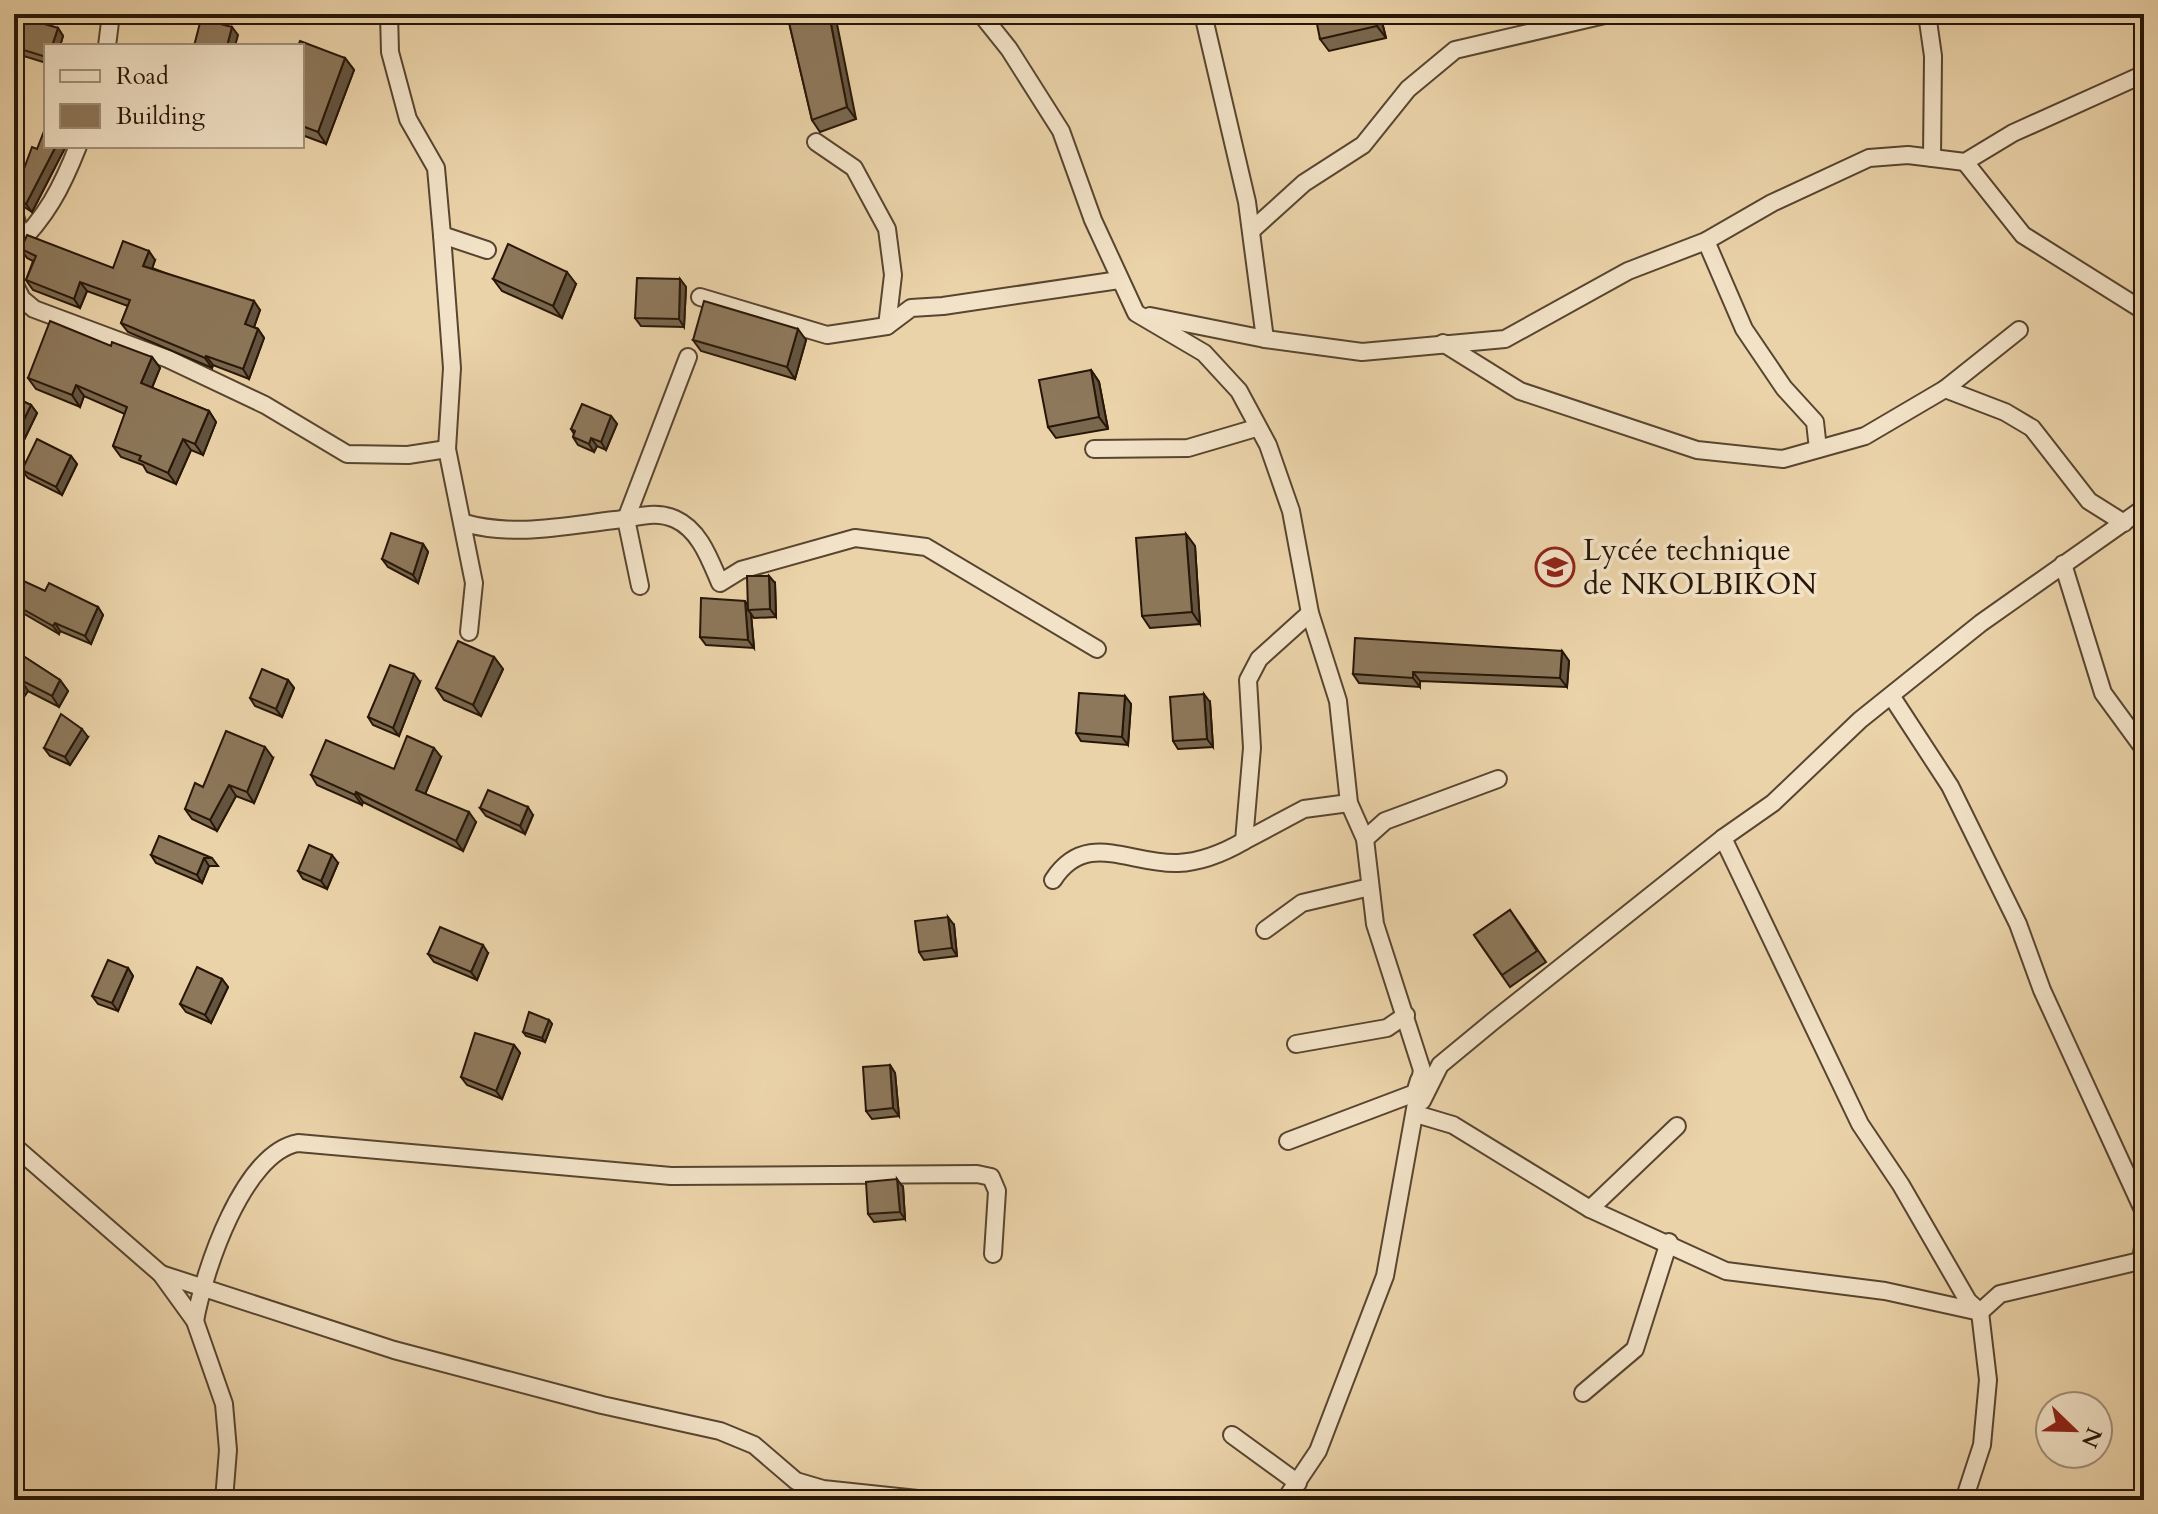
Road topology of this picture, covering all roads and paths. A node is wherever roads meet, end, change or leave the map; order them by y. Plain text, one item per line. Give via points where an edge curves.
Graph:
1 (111, 14) edge
2 (389, 14) edge
3 (981, 14) edge
4 (1203, 14) edge
5 (1609, 14) edge
6 (1927, 14) edge
7 (107, 44) edge
8 (2144, 74) edge
9 (816, 142) dead end
10 (77, 148) edge
11 (1932, 158) junction
12 (1965, 162) junction
13 (14, 213) edge
14 (1252, 230) junction
15 (442, 235) junction
16 (14, 241) edge
17 (1706, 241) junction
18 (14, 248) edge
19 (487, 250) dead end
20 (1119, 280) junction
21 (14, 283) edge
22 (700, 297) dead end
23 (2144, 311) edge
24 (1136, 313) junction
25 (887, 326) junction
26 (2019, 330) dead end
27 (1265, 339) junction
28 (1443, 343) junction
29 (688, 357) dead end
30 (1945, 389) junction
31 (1256, 428) junction
32 (447, 449) junction
33 (1094, 449) dead end
34 (1818, 449) junction
35 (2144, 508) edge
36 (626, 519) junction
37 (464, 523) junction
38 (2124, 523) junction
39 (2063, 564) junction
40 (640, 586) dead end
41 (1310, 613) junction
42 (469, 632) dead end
43 (1097, 649) dead end
44 (1892, 697) junction
45 (2144, 749) edge
46 (1498, 779) dead end
47 (1349, 803) junction
48 (1723, 838) junction
49 (1365, 839) junction
50 (1244, 841) junction
51 (1053, 880) dead end
52 (1370, 887) junction
53 (1265, 930) dead end
54 (1406, 1015) junction
55 (1296, 1044) dead end
56 (1422, 1070) junction
57 (1416, 1114) junction
58 (1677, 1126) dead end
59 (1288, 1141) dead end
60 (14, 1146) edge
61 (1590, 1209) junction
62 (2144, 1212) edge
63 (2144, 1241) edge
64 (1669, 1242) junction
65 (993, 1254) dead end
66 (2142, 1260) edge
67 (161, 1274) junction
68 (201, 1287) junction
69 (1980, 1312) junction
70 (195, 1321) junction
71 (1583, 1393) dead end
72 (1232, 1435) dead end
73 (1298, 1483) junction
74 (224, 1500) edge
75 (927, 1500) edge
76 (1285, 1500) edge
77 (1964, 1500) edge

1 - 7 street
2 - 15 street via 390,52 408,119 436,168
3 - 20 street via 1061,131
4 - 14 street
5 - 14 street via 1455,50 1408,89 1363,145 1304,183
6 - 11 street via 1933,56
8 - 12 street via 2013,133
9 - 25 street via 854,168 887,229 893,275
10 - 18 street via 38,226
11 - 12 street
11 - 17 street via 1869,158
12 - 23 street via 2023,235
13 - 16 street
14 - 27 street
15 - 19 street
15 - 32 street via 452,368
17 - 28 street via 1628,271 1505,339
17 - 34 street via 1744,329 1784,388 1815,422
20 - 24 street
20 - 25 street via 911,308
21 - 32 street via 34,309 168,359 265,405 347,454 408,455
22 - 25 street via 827,335
24 - 27 street
24 - 31 street via 1204,353 1239,391
26 - 30 street
27 - 28 street via 1362,352
28 - 34 street via 1520,391 1697,450 1783,459
29 - 36 street
30 - 34 street via 1865,436
30 - 38 street via 2032,428 2089,501
31 - 33 street via 1188,448
31 - 41 street via 1268,445 1291,511
32 - 37 street
35 - 38 street
36 - 37 street via 520,531
36 - 40 street
36 - 43 street via 650,513 677,520 702,542 720,583 741,570 855,538 926,547
37 - 42 street via 474,583
38 - 39 street
39 - 44 street
39 - 45 street via 2103,693
41 - 47 street via 1338,701
41 - 50 street via 1259,659 1248,680 1252,748
44 - 48 street via 1860,720 1773,803
44 - 62 street via 1950,786 1991,869
46 - 49 street via 1385,821
47 - 49 street
47 - 50 street via 1304,809
48 - 57 street via 1440,1065
48 - 69 street via 1860,1124 1968,1301
49 - 52 street
50 - 51 street via 1224,853 1179,863 1086,851 1065,861
52 - 53 street via 1302,903
52 - 54 street via 1375,924
54 - 55 street via 1387,1028
54 - 56 street
56 - 57 street
56 - 59 street via 1415,1093
57 - 61 street via 1453,1125
57 - 73 street via 1385,1276 1318,1451
58 - 61 street
60 - 67 street
61 - 64 street
63 - 66 street
64 - 69 street via 1726,1271 1885,1291
64 - 71 street via 1635,1349
65 - 68 street via 997,1191 991,1177 977,1174 671,1176 298,1143 273,1152 256,1171 230,1216
66 - 69 street via 2000,1294
67 - 68 street
67 - 70 street
68 - 70 street
68 - 75 street via 394,1350 720,1431 754,1445 796,1481 823,1489
69 - 77 street via 1988,1380 1982,1445
70 - 74 street via 224,1404
72 - 73 street
73 - 76 street

